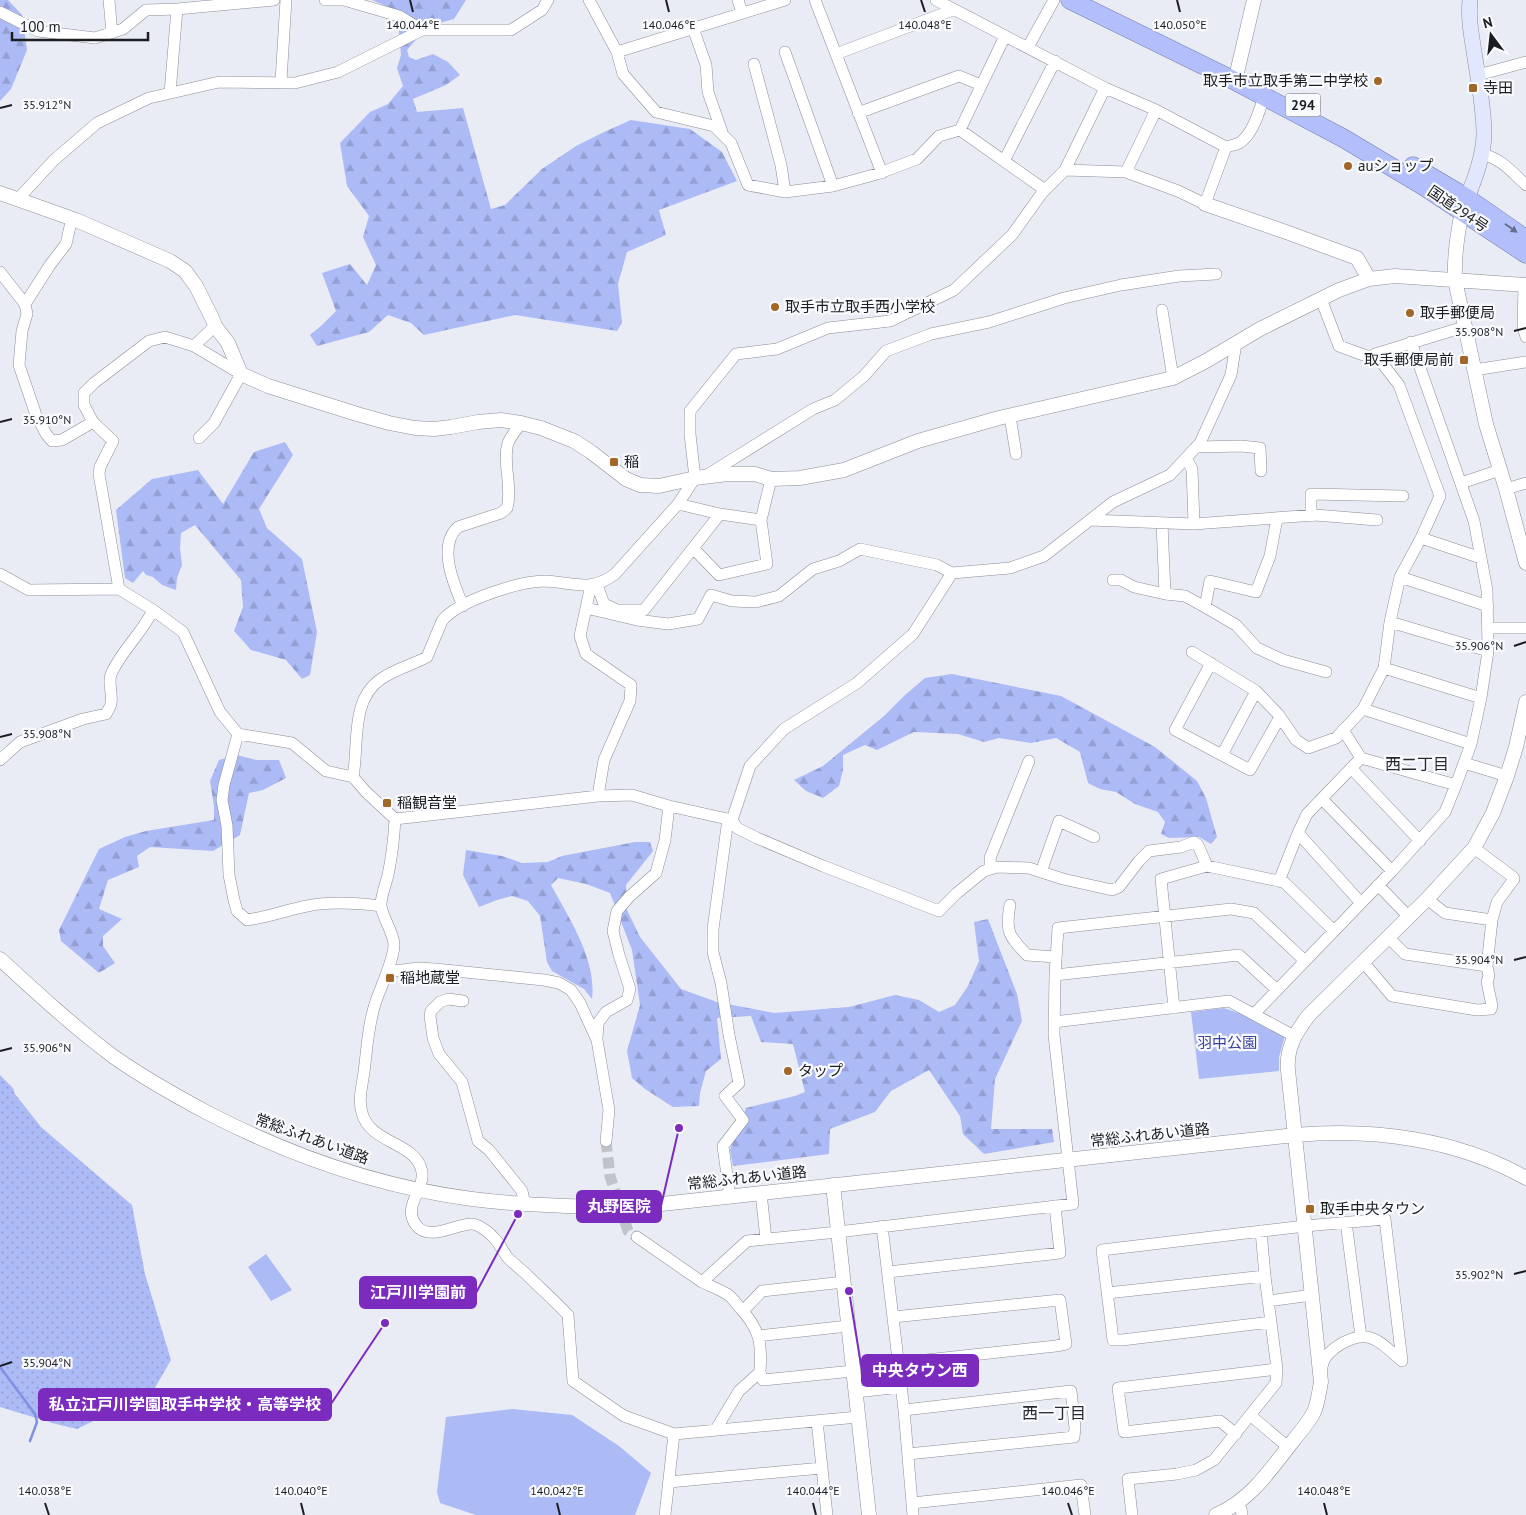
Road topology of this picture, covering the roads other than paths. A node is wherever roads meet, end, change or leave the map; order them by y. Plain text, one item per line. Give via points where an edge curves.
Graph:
1 (109, 0) edge
2 (274, 0) edge
3 (286, 0) edge
4 (325, 0) edge
5 (548, 0) edge
6 (738, 0) edge
7 (785, 0) edge
8 (815, 0) edge
9 (936, 0) edge
10 (1054, 0) edge
11 (1070, 0) edge
12 (1093, 0) edge
13 (1254, 0) edge
14 (1470, 0) edge
15 (594, 2) edge
16 (176, 9) junction
17 (953, 10) junction
18 (0, 12) edge
19 (742, 13) junction
20 (693, 28) junction
21 (422, 30) junction
22 (112, 33) junction
23 (1004, 36) junction
24 (1028, 47) junction
25 (617, 52) junction
26 (785, 52) dead end
27 (836, 54) junction
28 (1055, 62) junction
29 (1526, 62) edge
30 (754, 64) dead end
31 (1236, 75) junction
32 (1478, 75) junction
33 (281, 82) junction
34 (981, 85) junction
35 (1105, 88) junction
36 (170, 93) junction
37 (1264, 96) junction
38 (1156, 110) junction
39 (858, 113) junction
40 (960, 130) junction
41 (723, 134) junction
42 (1226, 147) junction
43 (1482, 154) junction
44 (1004, 161) junction
45 (1065, 170) junction
46 (1126, 172) junction
47 (882, 173) junction
48 (1526, 185) edge
49 (833, 186) junction
50 (1045, 190) junction
51 (785, 192) junction
52 (0, 193) edge
53 (18, 199) junction
54 (1205, 204) junction
55 (1465, 205) junction
56 (72, 218) junction
57 (1526, 239) edge
58 (1526, 254) edge
59 (0, 272) edge
60 (1216, 274) dead end
61 (1370, 279) junction
62 (1455, 280) junction
63 (1525, 285) edge
64 (1321, 299) junction
65 (25, 304) junction
66 (1162, 310) dead end
67 (215, 326) junction
68 (1464, 326) junction
69 (1526, 337) edge
70 (1411, 342) junction
71 (1236, 343) junction
72 (194, 346) junction
73 (1378, 357) junction
74 (1526, 362) edge
75 (1474, 370) junction
76 (241, 374) junction
77 (1173, 378) junction
78 (1010, 416) junction
79 (93, 422) junction
80 (521, 423) junction
81 (200, 438) dead end
82 (1196, 447) junction
83 (1016, 454) dead end
84 (1186, 458) junction
85 (1500, 470) junction
86 (1261, 471) dead end
87 (700, 477) junction
88 (771, 479) junction
89 (1461, 483) junction
90 (1526, 483) edge
91 (1506, 489) junction
92 (1403, 496) dead end
93 (678, 504) junction
94 (720, 514) junction
95 (1311, 516) junction
96 (1277, 518) junction
97 (761, 520) junction
98 (1090, 520) junction
99 (1378, 520) dead end
100 (1162, 522) junction
101 (1194, 524) junction
102 (1523, 536) edge
103 (1421, 538) junction
104 (693, 548) junction
105 (1481, 558) junction
106 (1526, 563) edge
107 (952, 572) junction
108 (0, 574) edge
109 (719, 574) junction
110 (1400, 577) junction
111 (1113, 580) dead end
112 (594, 585) junction
113 (119, 589) junction
114 (1165, 594) junction
115 (715, 596) junction
116 (463, 606) junction
117 (1488, 606) junction
118 (1205, 607) junction
119 (586, 608) junction
120 (153, 610) junction
121 (1390, 622) junction
122 (1488, 628) junction
123 (1526, 628) edge
124 (1488, 651) junction
125 (1192, 652) dead end
126 (1211, 663) junction
127 (1384, 668) junction
128 (1326, 672) dead end
129 (1256, 690) junction
130 (1481, 698) junction
131 (1526, 702) edge
132 (1363, 709) junction
133 (1280, 717) junction
134 (1343, 730) junction
135 (238, 734) junction
136 (1471, 744) junction
137 (1222, 755) junction
138 (1361, 758) junction
139 (0, 760) edge
140 (1029, 761) dead end
141 (1464, 763) junction
142 (1351, 768) junction
143 (1507, 776) junction
144 (353, 777) junction
145 (1456, 785) junction
146 (598, 796) junction
147 (1322, 799) junction
148 (669, 806) junction
149 (395, 819) junction
150 (730, 820) junction
151 (1298, 833) junction
152 (1094, 837) dead end
153 (1420, 841) junction
154 (1474, 848) junction
155 (1207, 866) junction
156 (991, 869) junction
157 (1392, 871) junction
158 (1042, 872) junction
159 (1279, 881) junction
160 (1378, 885) junction
161 (1428, 899) junction
162 (1361, 902) junction
163 (1010, 905) dead end
164 (381, 906) junction
165 (1165, 916) junction
166 (1409, 917) junction
167 (1492, 920) junction
168 (1334, 931) junction
169 (1389, 938) junction
170 (1056, 957) junction
171 (0, 959) edge
172 (1305, 960) junction
173 (1170, 962) junction
174 (1364, 963) junction
175 (1487, 966) junction
176 (387, 972) junction
177 (1055, 975) junction
178 (1277, 990) junction
179 (463, 1001) dead end
180 (1174, 1008) junction
181 (1254, 1014) junction
182 (1054, 1022) junction
183 (1294, 1036) junction
184 (597, 1040) junction
185 (1295, 1135) junction
186 (606, 1141) tunnel mouth
187 (1068, 1160) junction
188 (1526, 1178) edge
189 (833, 1185) junction
190 (419, 1189) junction
191 (761, 1193) junction
192 (730, 1196) junction
193 (524, 1205) junction
194 (1054, 1206) junction
195 (1346, 1222) junction
196 (882, 1226) junction
197 (1305, 1226) junction
198 (1261, 1231) junction
199 (838, 1232) junction
200 (637, 1237) tunnel mouth
201 (766, 1239) junction
202 (888, 1272) junction
203 (1265, 1276) junction
204 (702, 1282) junction
205 (844, 1282) junction
206 (1107, 1293) junction
207 (1312, 1295) junction
208 (1268, 1301) junction
209 (743, 1311) junction
210 (893, 1317) junction
211 (1271, 1322) junction
212 (848, 1326) junction
213 (758, 1336) junction
214 (1361, 1337) junction
215 (898, 1363) junction
216 (1277, 1369) junction
217 (853, 1371) junction
218 (1321, 1371) junction
219 (760, 1372) junction
220 (901, 1387) junction
221 (856, 1392) junction
222 (904, 1410) junction
223 (1250, 1415) junction
224 (858, 1417) junction
225 (817, 1421) junction
226 (716, 1429) junction
227 (674, 1434) junction
228 (1236, 1434) junction
229 (1288, 1447) junction
230 (908, 1454) junction
231 (822, 1468) junction
232 (669, 1482) junction
233 (913, 1509) edge
234 (1240, 1509) edge
235 (665, 1515) edge
236 (827, 1515) edge
237 (869, 1515) edge
238 (1085, 1515) edge
239 (1132, 1515) edge
240 (1216, 1515) edge

1 - 22 street
2 - 16 street
3 - 33 street
4 - 21 street via 344,0 399,16
5 - 21 street via 542,10 511,30
6 - 19 street
7 - 19 street
8 - 27 street
9 - 17 street
10 - 24 street
11 - 31 highway, 国道294号 / 294
12 - 31 highway, 国道294号 / 294
13 - 31 street
14 - 32 main road via 1469,23
15 - 25 street
16 - 22 street via 146,10 124,29
16 - 36 street
17 - 23 street
17 - 27 street
18 - 22 street via 38,31 95,38
19 - 20 street
20 - 25 street
20 - 41 street via 706,65 708,92
21 - 33 street via 338,72 295,83
23 - 24 street
23 - 34 street
24 - 28 street
25 - 41 street via 623,74 656,112 714,126
26 - 49 street
27 - 39 street
28 - 35 street
28 - 44 street
29 - 32 street
30 - 51 street
31 - 37 highway, 国道294号 / 294
31 - 55 highway, 国道294号 / 294 via 1333,121
32 - 43 main road via 1484,133
33 - 36 street via 219,82
34 - 39 street via 959,76
34 - 40 street
35 - 38 street
35 - 45 street
36 - 53 street via 149,98 97,123 54,160
37 - 42 street via 1248,134 1239,143
37 - 55 highway, 国道294号 / 294 via 1425,187
38 - 42 street
38 - 46 street
39 - 47 street
40 - 44 street
40 - 47 street via 939,136 917,158
41 - 51 street via 732,142 748,184
42 - 54 street
43 - 48 street via 1498,160
43 - 55 main road
44 - 50 street
45 - 46 street
45 - 50 street
46 - 54 street
47 - 49 street
49 - 51 street
50 - 87 street via 1012,235 954,290 890,321 828,328 777,349 736,354 690,411 690,434
52 - 53 street
53 - 56 street
54 - 61 street via 1356,258
55 -> 57 highway, 国道294号 / 294
55 - 58 highway, 国道294号 / 294
55 - 62 street via 1455,246
56 - 65 street via 66,244
56 - 67 street via 185,270
59 - 65 street
60 - 87 street via 1121,285 1064,298 990,322 931,334 886,351 864,376 835,400
61 - 62 street via 1395,276
61 - 64 street
62 - 63 street
62 - 68 street
63 - 69 street via 1523,327
64 - 71 street
64 - 73 street via 1339,346 1372,358
65 - 79 street via 27,314 19,365 46,434 52,441 62,440
66 - 77 street
67 - 72 street
67 - 76 street via 228,343
68 - 70 street
68 - 75 street
70 - 73 street via 1376,354
70 - 89 street
71 - 77 street
71 - 82 street via 1231,375
72 - 76 street
72 - 79 street via 165,337 149,341 84,393 84,405
73 - 103 street via 1399,385 1440,496
74 - 75 street
75 - 85 street
76 - 80 street via 356,414 415,428 434,429 501,420
76 - 81 street via 214,423
77 - 78 street
78 - 83 street
78 - 88 street via 918,441 844,470 800,478
79 - 113 street via 113,441 99,474
80 - 87 street via 574,441 626,479 640,485 658,486
80 - 116 street via 508,444 510,490 507,508 458,527 448,542 450,572
82 - 84 street
82 - 86 street via 1260,448
84 - 98 street via 1170,475 1113,502
84 - 101 street via 1192,469
85 - 89 street
85 - 91 street
87 - 88 street via 755,474
87 - 93 street
88 - 97 street
89 - 105 street via 1474,521
90 - 91 street
91 - 102 street
92 - 95 street via 1311,494
93 - 94 street
93 - 112 street via 615,574
94 - 97 street
94 - 104 street
95 - 96 street
95 - 99 street
96 - 101 street
96 - 118 street via 1270,556 1256,592 1210,580
97 - 109 street via 768,564
98 - 100 street
98 - 107 street via 1044,556 1010,568
100 - 101 street
100 - 114 street
102 - 106 street
103 - 105 street
103 - 110 street
104 - 109 street
104 - 112 street via 644,610 617,610 604,604
105 - 117 street
107 - 115 street via 937,565 860,549 839,561 813,569 779,596 756,602
107 - 150 street via 913,634 857,683 784,729 750,766
108 - 113 street via 30,590
109 - 115 street
110 - 117 street
110 - 121 street
111 - 114 street
112 - 116 street via 543,581 523,584 498,590
112 - 119 street
113 - 120 street
114 - 118 street via 1185,596
115 - 119 street via 711,595 698,619 668,624
116 - 144 street via 445,617 427,657 380,679 369,690 356,727
117 - 122 street
118 - 128 street via 1236,625 1257,648 1283,660
119 - 146 street via 580,636 586,654 632,685 630,701 604,760
120 - 135 street via 184,632 220,712
120 - 139 street via 110,674 111,703 106,714 20,742
121 - 124 street
121 - 127 street
122 - 123 street
122 - 124 street
124 - 130 street
125 - 126 street
126 - 129 street
126 - 137 street via 1175,730
127 - 130 street
127 - 132 street
129 - 133 street
129 - 137 street
130 - 136 street
131 - 143 street
132 - 134 street
132 - 136 street
133 - 134 street via 1296,740 1308,748 1336,738
133 - 137 street via 1250,770
134 - 138 street
135 - 144 street via 292,743 326,771
135 - 164 street via 222,800 227,826 229,875 237,911 247,920 308,906 351,903
136 - 141 street
138 - 142 street
138 - 145 street
140 - 156 street via 990,858
141 - 143 street
141 - 145 street
142 - 147 street
142 - 153 street
143 - 154 street via 1493,813
144 - 149 street
145 - 153 street via 1445,812
146 - 148 street via 632,795
146 - 149 street
147 - 151 street via 1307,814
147 - 157 street
148 - 150 street
148 - 184 street via 665,840 656,873 617,911 613,931 630,989 627,1000 606,1012 598,1024
149 - 164 street via 394,846
150 - 156 street via 737,828 757,838 939,911 984,871
150 - 192 street via 713,952 739,1083 725,1096 743,1120 723,1146
151 - 159 street
151 - 162 street
152 - 158 street via 1059,821
153 - 157 street
154 - 161 street
154 - 167 street via 1514,879 1497,902
155 - 158 street via 1194,842 1149,852 1119,887 1112,890
155 - 159 street
155 - 165 street via 1161,879
156 - 158 street via 1029,868
157 - 160 street
159 - 168 street via 1285,883
160 - 162 street
160 - 166 street
161 - 166 street
161 - 167 street via 1444,913
162 - 168 street
163 - 170 street via 1007,920 1010,938 1027,955
164 - 176 street via 394,944
165 - 170 street via 1058,928
165 - 172 street via 1231,909 1254,913
165 - 173 street
166 - 169 street
167 - 175 street
168 - 172 street
169 - 174 street
169 - 175 street via 1406,954
170 - 177 street
171 - 190 street, 常総ふれあい道路 via 101,1047 194,1106 242,1131 323,1164
172 - 178 street
173 - 177 street
173 - 178 street via 1239,955
173 - 180 street
174 - 175 street via 1392,996 1477,1010 1488,1010 1492,1006
174 - 183 street via 1310,1015
176 - 184 street via 435,969 559,983 571,990 580,1003
176 - 190 street via 371,1017 361,1111 372,1131 417,1160 423,1179
177 - 182 street
178 - 181 street
179 - 193 street via 440,1002 431,1012 433,1038 439,1054 462,1082 478,1141 522,1191
180 - 181 street via 1228,1001
180 - 182 street
181 - 183 street
182 - 187 street
183 - 185 street via 1287,1059
184 - 186 street via 609,1110
185 - 187 street, 常総ふれあい道路
185 - 188 street, 常総ふれあい道路 via 1361,1134 1438,1144 1482,1157
185 - 197 street
187 - 189 street, 常総ふれあい道路
187 - 194 street via 1073,1204
189 - 191 street, 常総ふれあい道路
189 - 199 street
190 - 193 street, 常総ふれあい道路
190 - 227 street via 413,1198 411,1212 416,1226 427,1232 474,1224 484,1229 508,1258 568,1315 572,1381 624,1416
191 - 192 street, 常総ふれあい道路
191 - 201 street
192 - 193 street, 常総ふれあい道路 via 634,1207
194 - 196 street
194 - 202 street via 1060,1253
195 - 197 street
195 - 214 street
195 - 214 street via 1385,1219 1402,1361 1379,1342
196 - 199 street
196 - 202 street
197 - 198 street
197 - 207 street
198 - 203 street
198 - 206 street via 1102,1250
199 - 201 street
199 - 205 street
200 - 204 street
201 - 204 street via 748,1241
202 - 210 street
203 - 206 street
203 - 208 street
204 - 209 street via 728,1294
205 - 209 street via 762,1291
205 - 212 street
206 - 211 street via 1113,1340
207 - 208 street
207 - 218 street
208 - 211 street
209 - 213 street
210 - 215 street
210 - 215 street via 1060,1300 1066,1336 1066,1344 1056,1346
211 - 216 street
212 - 213 street
212 - 217 street
213 - 219 street
214 - 218 street via 1342,1343 1332,1351
215 - 220 street
216 - 223 street via 1276,1382
216 - 228 street via 1118,1388 1124,1432 1220,1421
217 - 219 street via 763,1380
217 - 221 street
218 - 229 street via 1313,1414
219 - 226 street via 739,1391
220 - 221 street
220 - 222 street
221 - 224 street
222 - 230 street
222 - 230 street via 1071,1391 1075,1428 1074,1437
223 - 228 street
223 - 229 street
224 - 225 street
224 - 237 street
225 - 226 street
225 - 231 street
226 - 227 street
227 - 232 street
228 - 239 street via 1214,1460 1196,1470 1128,1479
229 - 234 street
230 - 233 street
231 - 232 street
231 - 236 street
232 - 235 street
233 - 238 street via 1081,1485
234 - 240 street

